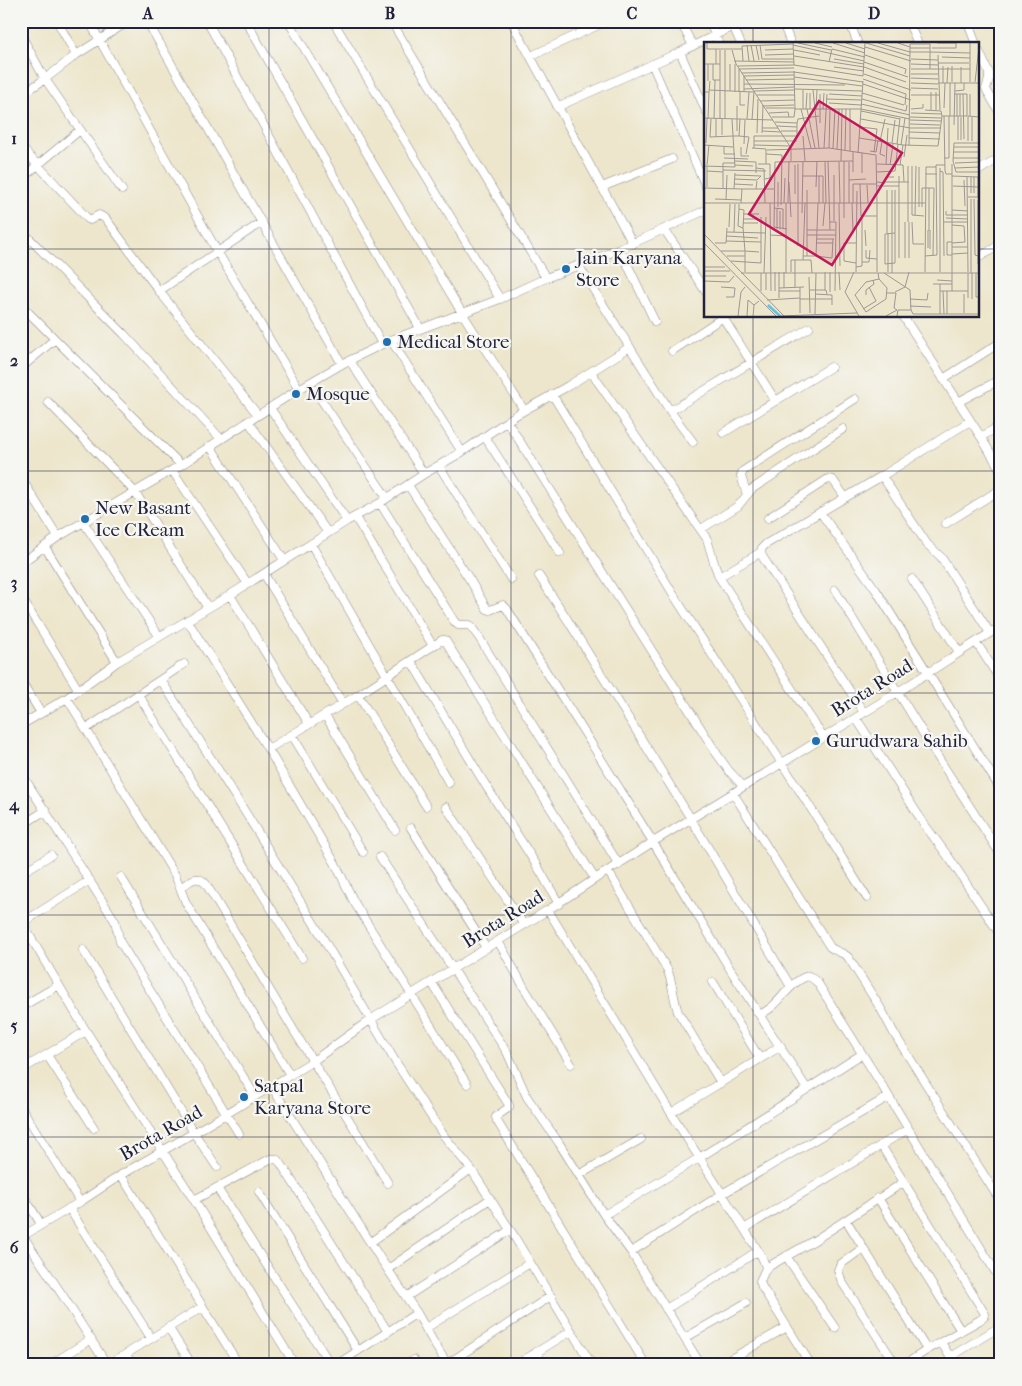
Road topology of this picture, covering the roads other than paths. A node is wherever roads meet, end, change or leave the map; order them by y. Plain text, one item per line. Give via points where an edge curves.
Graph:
1 (57, 21) edge
2 (89, 21) edge
3 (129, 21) edge
4 (147, 21) edge
5 (207, 21) edge
6 (246, 21) edge
7 (288, 21) edge
8 (334, 21) edge
9 (391, 21) edge
10 (512, 21) edge
11 (607, 21) edge
12 (680, 21) edge
13 (709, 21) edge
14 (745, 21) edge
15 (782, 21) edge
16 (849, 21) edge
17 (908, 21) edge
18 (967, 21) edge
19 (733, 26) junction
20 (21, 34) edge
21 (715, 35) junction
22 (99, 41) junction
23 (718, 42) edge
24 (740, 42) edge
25 (790, 42) edge
26 (857, 42) edge
27 (917, 42) edge
28 (975, 42) edge
29 (693, 46) junction
30 (680, 52) junction
31 (980, 53) edge
32 (76, 55) junction
33 (531, 56) junction
34 (652, 64) junction
35 (46, 79) junction
36 (21, 94) edge
37 (557, 106) junction
38 (704, 106) edge
39 (1001, 115) edge
40 (80, 130) junction
41 (21, 147) edge
42 (1001, 157) edge
43 (672, 159) dead end
44 (38, 165) junction
45 (980, 169) edge
46 (21, 179) edge
47 (704, 182) edge
48 (602, 188) junction
49 (122, 190) dead end
50 (704, 211) edge
51 (262, 222) junction
52 (664, 229) junction
53 (21, 230) edge
54 (633, 244) junction
55 (1001, 244) edge
56 (620, 249) junction
57 (217, 251) junction
58 (980, 257) edge
59 (578, 265) junction
60 (546, 278) junction
61 (704, 289) edge
62 (159, 291) junction
63 (500, 299) junction
64 (22, 306) edge
65 (462, 313) junction
66 (722, 318) edge
67 (725, 318) edge
68 (904, 318) edge
69 (655, 322) dead end
70 (420, 328) junction
71 (809, 328) dead end
72 (55, 339) junction
73 (391, 340) junction
74 (1001, 342) edge
75 (382, 344) junction
76 (630, 347) junction
77 (672, 351) dead end
78 (346, 362) junction
79 (752, 362) junction
80 (831, 367) dead end
81 (21, 368) edge
82 (591, 372) junction
83 (943, 379) junction
84 (1001, 379) edge
85 (310, 383) junction
86 (299, 389) junction
87 (552, 394) junction
88 (855, 399) dead end
89 (775, 400) junction
90 (48, 402) dead end
91 (958, 402) junction
92 (270, 408) junction
93 (524, 410) junction
94 (670, 411) junction
95 (258, 415) junction
96 (248, 421) junction
97 (507, 421) junction
98 (970, 421) junction
99 (1001, 425) edge
100 (843, 429) dead end
101 (723, 433) dead end
102 (485, 437) junction
103 (981, 437) junction
104 (221, 439) junction
105 (693, 442) dead end
106 (210, 446) junction
107 (462, 452) junction
108 (181, 465) junction
109 (439, 466) junction
110 (172, 470) junction
111 (1001, 471) edge
112 (424, 474) junction
113 (882, 476) junction
114 (21, 478) edge
115 (408, 485) junction
116 (1001, 489) edge
117 (135, 492) junction
118 (747, 495) junction
119 (845, 497) junction
120 (383, 501) junction
121 (820, 512) junction
122 (355, 517) junction
123 (768, 518) dead end
124 (347, 521) junction
125 (84, 522) junction
126 (945, 524) dead end
127 (701, 529) junction
128 (328, 533) junction
129 (58, 537) junction
130 (310, 544) junction
131 (45, 547) junction
132 (761, 552) junction
133 (560, 553) dead end
134 (284, 560) junction
135 (21, 563) edge
136 (264, 574) junction
137 (539, 576) dead end
138 (719, 577) junction
139 (511, 579) dead end
140 (912, 579) dead end
141 (248, 584) junction
142 (835, 590) dead end
143 (230, 595) junction
144 (21, 597) edge
145 (208, 608) junction
146 (187, 620) junction
147 (1001, 626) edge
148 (990, 633) junction
149 (159, 636) junction
150 (976, 642) junction
151 (433, 646) junction
152 (959, 652) junction
153 (411, 661) junction
154 (117, 662) junction
155 (184, 664) dead end
156 (928, 673) junction
157 (387, 677) junction
158 (161, 680) junction
159 (21, 681) edge
160 (1001, 681) edge
161 (78, 689) junction
162 (898, 692) junction
163 (138, 694) junction
164 (358, 695) junction
165 (67, 698) junction
166 (343, 704) junction
167 (41, 713) junction
168 (864, 714) junction
169 (325, 715) junction
170 (856, 718) junction
171 (309, 724) junction
172 (21, 725) edge
173 (86, 729) junction
174 (292, 735) junction
175 (824, 737) junction
176 (268, 749) junction
177 (782, 762) junction
178 (22, 775) edge
179 (449, 783) dead end
180 (743, 786) junction
181 (1001, 790) edge
182 (733, 793) junction
183 (426, 806) dead end
184 (446, 807) dead end
185 (46, 810) junction
186 (691, 819) junction
187 (21, 826) edge
188 (410, 828) dead end
189 (395, 830) dead end
190 (653, 842) junction
191 (363, 852) dead end
192 (51, 855) dead end
193 (1001, 855) edge
194 (380, 857) dead end
195 (619, 864) junction
196 (608, 871) junction
197 (21, 873) edge
198 (120, 878) dead end
199 (594, 879) junction
200 (90, 880) junction
201 (180, 888) junction
202 (867, 898) dead end
203 (559, 904) junction
204 (548, 910) junction
205 (22, 922) edge
206 (524, 924) junction
207 (1001, 936) edge
208 (498, 941) junction
209 (486, 948) junction
210 (83, 950) dead end
211 (302, 958) dead end
212 (454, 970) junction
213 (713, 982) dead end
214 (432, 983) junction
215 (59, 985) junction
216 (791, 987) junction
217 (411, 995) junction
218 (21, 1007) edge
219 (760, 1014) junction
220 (370, 1020) junction
221 (86, 1031) junction
222 (781, 1046) junction
223 (862, 1054) junction
224 (47, 1055) junction
225 (760, 1058) junction
226 (313, 1061) junction
227 (571, 1064) dead end
228 (21, 1070) edge
229 (290, 1076) junction
230 (721, 1082) junction
231 (467, 1084) dead end
232 (272, 1087) junction
233 (807, 1089) junction
234 (254, 1096) junction
235 (888, 1097) junction
236 (21, 1107) edge
237 (671, 1113) junction
238 (226, 1114) junction
239 (94, 1128) dead end
240 (908, 1129) junction
241 (194, 1132) junction
242 (239, 1134) dead end
243 (641, 1139) dead end
244 (881, 1145) junction
245 (162, 1152) junction
246 (700, 1158) junction
247 (217, 1167) dead end
248 (471, 1169) junction
249 (121, 1175) junction
250 (579, 1175) junction
251 (904, 1182) junction
252 (388, 1183) dead end
253 (218, 1188) junction
254 (21, 1192) edge
255 (259, 1192) dead end
256 (722, 1194) junction
257 (878, 1198) junction
258 (194, 1200) junction
259 (490, 1200) junction
260 (80, 1202) junction
261 (1001, 1202) edge
262 (69, 1208) junction
263 (604, 1215) junction
264 (846, 1220) junction
265 (42, 1224) junction
266 (744, 1229) junction
267 (510, 1230) junction
268 (22, 1237) edge
269 (371, 1242) junction
270 (863, 1248) junction
271 (758, 1251) junction
272 (631, 1252) junction
273 (786, 1256) junction
274 (530, 1263) junction
275 (766, 1268) junction
276 (388, 1269) junction
277 (1001, 1282) edge
278 (550, 1296) junction
279 (406, 1297) junction
280 (746, 1303) dead end
281 (202, 1307) junction
282 (666, 1309) junction
283 (417, 1313) junction
284 (787, 1326) junction
285 (1001, 1326) edge
286 (168, 1327) junction
287 (426, 1328) junction
288 (834, 1328) dead end
289 (962, 1330) junction
290 (571, 1331) junction
291 (388, 1332) junction
292 (151, 1338) junction
293 (684, 1338) junction
294 (91, 1339) junction
295 (941, 1342) junction
296 (927, 1350) junction
297 (358, 1351) junction
298 (536, 1352) junction
299 (126, 1354) junction
300 (950, 1357) junction
301 (414, 1360) dead end
302 (447, 1364) edge
303 (50, 1365) edge
304 (132, 1365) edge
305 (192, 1365) edge
306 (238, 1365) edge
307 (295, 1365) edge
308 (331, 1365) edge
309 (336, 1365) edge
310 (406, 1365) edge
311 (516, 1365) edge
312 (544, 1365) edge
313 (592, 1365) edge
314 (646, 1365) edge
315 (701, 1365) edge
316 (720, 1365) edge
317 (811, 1365) edge
318 (896, 1365) edge
319 (904, 1365) edge
320 (955, 1365) edge

1 - 32 street
2 - 22 street
3 - 22 street
4 - 51 street
5 - 75 street
6 - 70 street
7 - 65 street
8 - 63 street
9 - 60 street
10 - 33 street
11 - 33 street
12 - 29 street
13 - 21 street
14 - 19 street
15 - 25 street
16 - 26 street
17 - 27 street
18 - 28 street
19 - 21 street
19 - 24 street
20 - 35 street
21 - 23 street
21 - 29 street
22 - 32 street
22 - 57 street
29 - 30 street
30 - 34 street
30 - 38 street
31 - 39 street via 989,73 986,89
32 - 35 street
33 - 37 street
34 - 37 street
34 - 47 street
35 - 36 street
35 - 40 street
37 - 48 street
40 - 44 street
40 - 49 street
41 - 44 street
42 - 45 street
43 - 48 street
44 - 46 street
44 - 62 street via 88,219 99,215 106,219
48 - 54 street
50 - 52 street
51 - 57 street
51 - 78 street
52 - 54 street
52 - 61 street
53 - 104 street via 124,334
54 - 56 street
55 - 58 street
56 - 59 street
56 - 69 street
57 - 62 street
57 - 86 street
59 - 60 street
59 - 76 street
60 - 63 street
62 - 95 street
63 - 65 street
64 - 72 street
65 - 70 street
65 - 93 street
66 - 77 street
67 - 79 street
68 - 83 street
70 - 73 street
71 - 79 street
72 - 81 street
72 - 108 street
73 - 75 street
73 - 107 street
74 - 83 street
75 - 78 street
76 - 82 street
76 - 94 street
78 - 85 street
78 - 112 street
79 - 89 street
79 - 94 street
80 - 89 street
82 - 87 street
82 - 127 street
83 - 91 street
84 - 91 street
85 - 86 street
85 - 120 street
86 - 92 street
87 - 93 street
87 - 177 street via 675,597
88 - 118 street via 743,472 740,476
89 - 101 street
90 - 117 street
91 - 98 street
92 - 95 street
92 - 124 street
93 - 97 street
94 - 105 street
95 - 96 street
96 - 104 street
96 - 128 street
97 - 102 street
97 - 180 street via 717,754
98 - 103 street
98 - 113 street
99 - 103 street
100 - 118 street
102 - 107 street
102 - 133 street
103 - 111 street
104 - 106 street
106 - 108 street
106 - 134 street
107 - 109 street
108 - 110 street
109 - 112 street
109 - 139 street
110 - 117 street
110 - 141 street
112 - 115 street
113 - 119 street
113 - 148 street via 927,544 941,557
114 - 129 street
115 - 120 street
115 - 190 street via 487,609 503,605 507,609
116 - 126 street
117 - 125 street
117 - 145 street
118 - 127 street via 738,506
119 - 121 street
119 - 123 street via 833,480 828,479
120 - 122 street
120 - 195 street via 454,621 470,625 480,638
121 - 132 street via 766,544
121 - 156 street via 876,590
122 - 124 street
122 - 151 street
124 - 128 street
125 - 129 street
125 - 149 street
127 - 138 street via 711,548
128 - 130 street
129 - 131 street
130 - 134 street
130 - 157 street
131 - 135 street
131 - 154 street
132 - 138 street
132 - 168 street
134 - 136 street
136 - 141 street
136 - 166 street
137 - 186 street
138 - 175 street
140 - 152 street
141 - 143 street
142 - 162 street
143 - 145 street
143 - 171 street
144 - 161 street
145 - 146 street
146 - 149 street
146 - 176 street
147 - 148 street, Brota Road
148 - 150 street, Brota Road
149 - 154 street
150 - 152 street, Brota Road
150 - 160 street
151 - 153 street
151 - 199 street via 446,641
152 - 156 street, Brota Road
153 - 157 street
153 - 203 street
154 - 161 street
155 - 158 street
156 - 162 street, Brota Road
156 - 181 street
157 - 164 street
157 - 179 street
158 - 163 street
158 - 220 street via 316,926
159 - 167 street
161 - 165 street
162 - 168 street, Brota Road
162 - 193 street
163 - 173 street
163 - 211 street
164 - 166 street
164 - 183 street
165 - 167 street
165 - 173 street
166 - 169 street
167 - 172 street
168 - 170 street, Brota Road
169 - 171 street
169 - 189 street
170 - 175 street, Brota Road
170 - 207 street
171 - 174 street
173 - 201 street
174 - 176 street
174 - 191 street
175 - 177 street, Brota Road
176 - 217 street via 335,863 354,902
177 - 180 street, Brota Road
177 - 202 street
178 - 185 street
180 - 182 street, Brota Road
182 - 186 street, Brota Road
182 - 261 street via 830,947 848,957
184 - 206 street
185 - 187 street
185 - 200 street
186 - 190 street, Brota Road
186 - 216 street
188 - 209 street
190 - 195 street, Brota Road
190 - 219 street
192 - 197 street
194 - 212 street
195 - 196 street, Brota Road
196 - 199 street, Brota Road
196 - 230 street via 667,969 678,1012
198 - 234 street
199 - 203 street, Brota Road
200 - 205 street
200 - 238 street via 116,923 120,942
201 - 226 street via 198,878 206,884
201 - 229 street via 186,904
203 - 204 street, Brota Road
204 - 206 street, Brota Road
204 - 237 street
205 - 215 street
206 - 208 street, Brota Road
208 - 209 street, Brota Road
208 - 227 street
209 - 212 street, Brota Road
210 - 241 street
212 - 214 street, Brota Road
212 - 250 street via 507,1052 527,1097
213 - 225 street
214 - 217 street, Brota Road
214 - 314 street via 509,1105 496,1117 497,1121
215 - 218 street
215 - 221 street
216 - 219 street
216 - 223 street via 806,977 814,979
217 - 220 street, Brota Road
217 - 231 street
219 - 222 street
220 - 226 street, Brota Road
220 - 248 street via 444,1136
221 - 224 street
221 - 245 street
222 - 225 street
222 - 233 street
223 - 233 street
223 - 235 street
224 - 228 street
224 - 239 street
225 - 230 street
226 - 229 street, Brota Road
226 - 252 street
229 - 232 street, Brota Road
230 - 237 street
232 - 234 street, Brota Road
232 - 269 street
233 - 246 street
234 - 238 street, Brota Road
235 - 240 street
235 - 256 street
236 - 260 street
237 - 246 street
238 - 241 street, Brota Road
238 - 242 street
240 - 244 street
240 - 277 street
241 - 245 street, Brota Road
241 - 247 street
243 - 250 street
244 - 251 street
244 - 266 street
245 - 249 street, Brota Road
245 - 258 street
246 - 256 street
246 - 263 street
248 - 259 street
248 - 269 street
249 - 260 street, Brota Road
249 - 281 street
250 - 263 street
251 - 257 street
251 - 289 street via 985,1314
253 - 258 street
253 - 291 street via 270,1159 280,1162
253 - 308 street
254 - 265 street
255 - 297 street
256 - 266 street
256 - 272 street
257 - 264 street
257 - 289 street
258 - 307 street
259 - 267 street
259 - 276 street
260 - 262 street, Brota Road
262 - 265 street, Brota Road
262 - 292 street
263 - 272 street
264 - 270 street
264 - 273 street
265 - 268 street, Brota Road
266 - 271 street
267 - 274 street
267 - 279 street
268 - 294 street
269 - 276 street
270 - 296 street
270 - 318 street via 841,1264 838,1270 842,1282
271 - 275 street
271 - 282 street
272 - 282 street
273 - 275 street
273 - 288 street
274 - 278 street
274 - 287 street
275 - 284 street via 760,1281 762,1287
276 - 279 street
278 - 290 street
278 - 302 street
279 - 283 street
280 - 293 street
281 - 286 street
281 - 306 street
282 - 293 street
283 - 287 street
283 - 291 street
284 - 316 street
284 - 317 street
285 - 300 street
286 - 292 street
286 - 305 street
287 - 302 street
289 - 295 street
290 - 298 street
290 - 313 street
291 - 297 street
292 - 299 street
293 - 315 street
294 - 299 street via 108,1362
294 - 303 street
295 - 296 street
295 - 300 street
296 - 319 street
297 - 309 street
298 - 311 street
298 - 312 street
299 - 304 street
300 - 320 street
301 - 310 street

